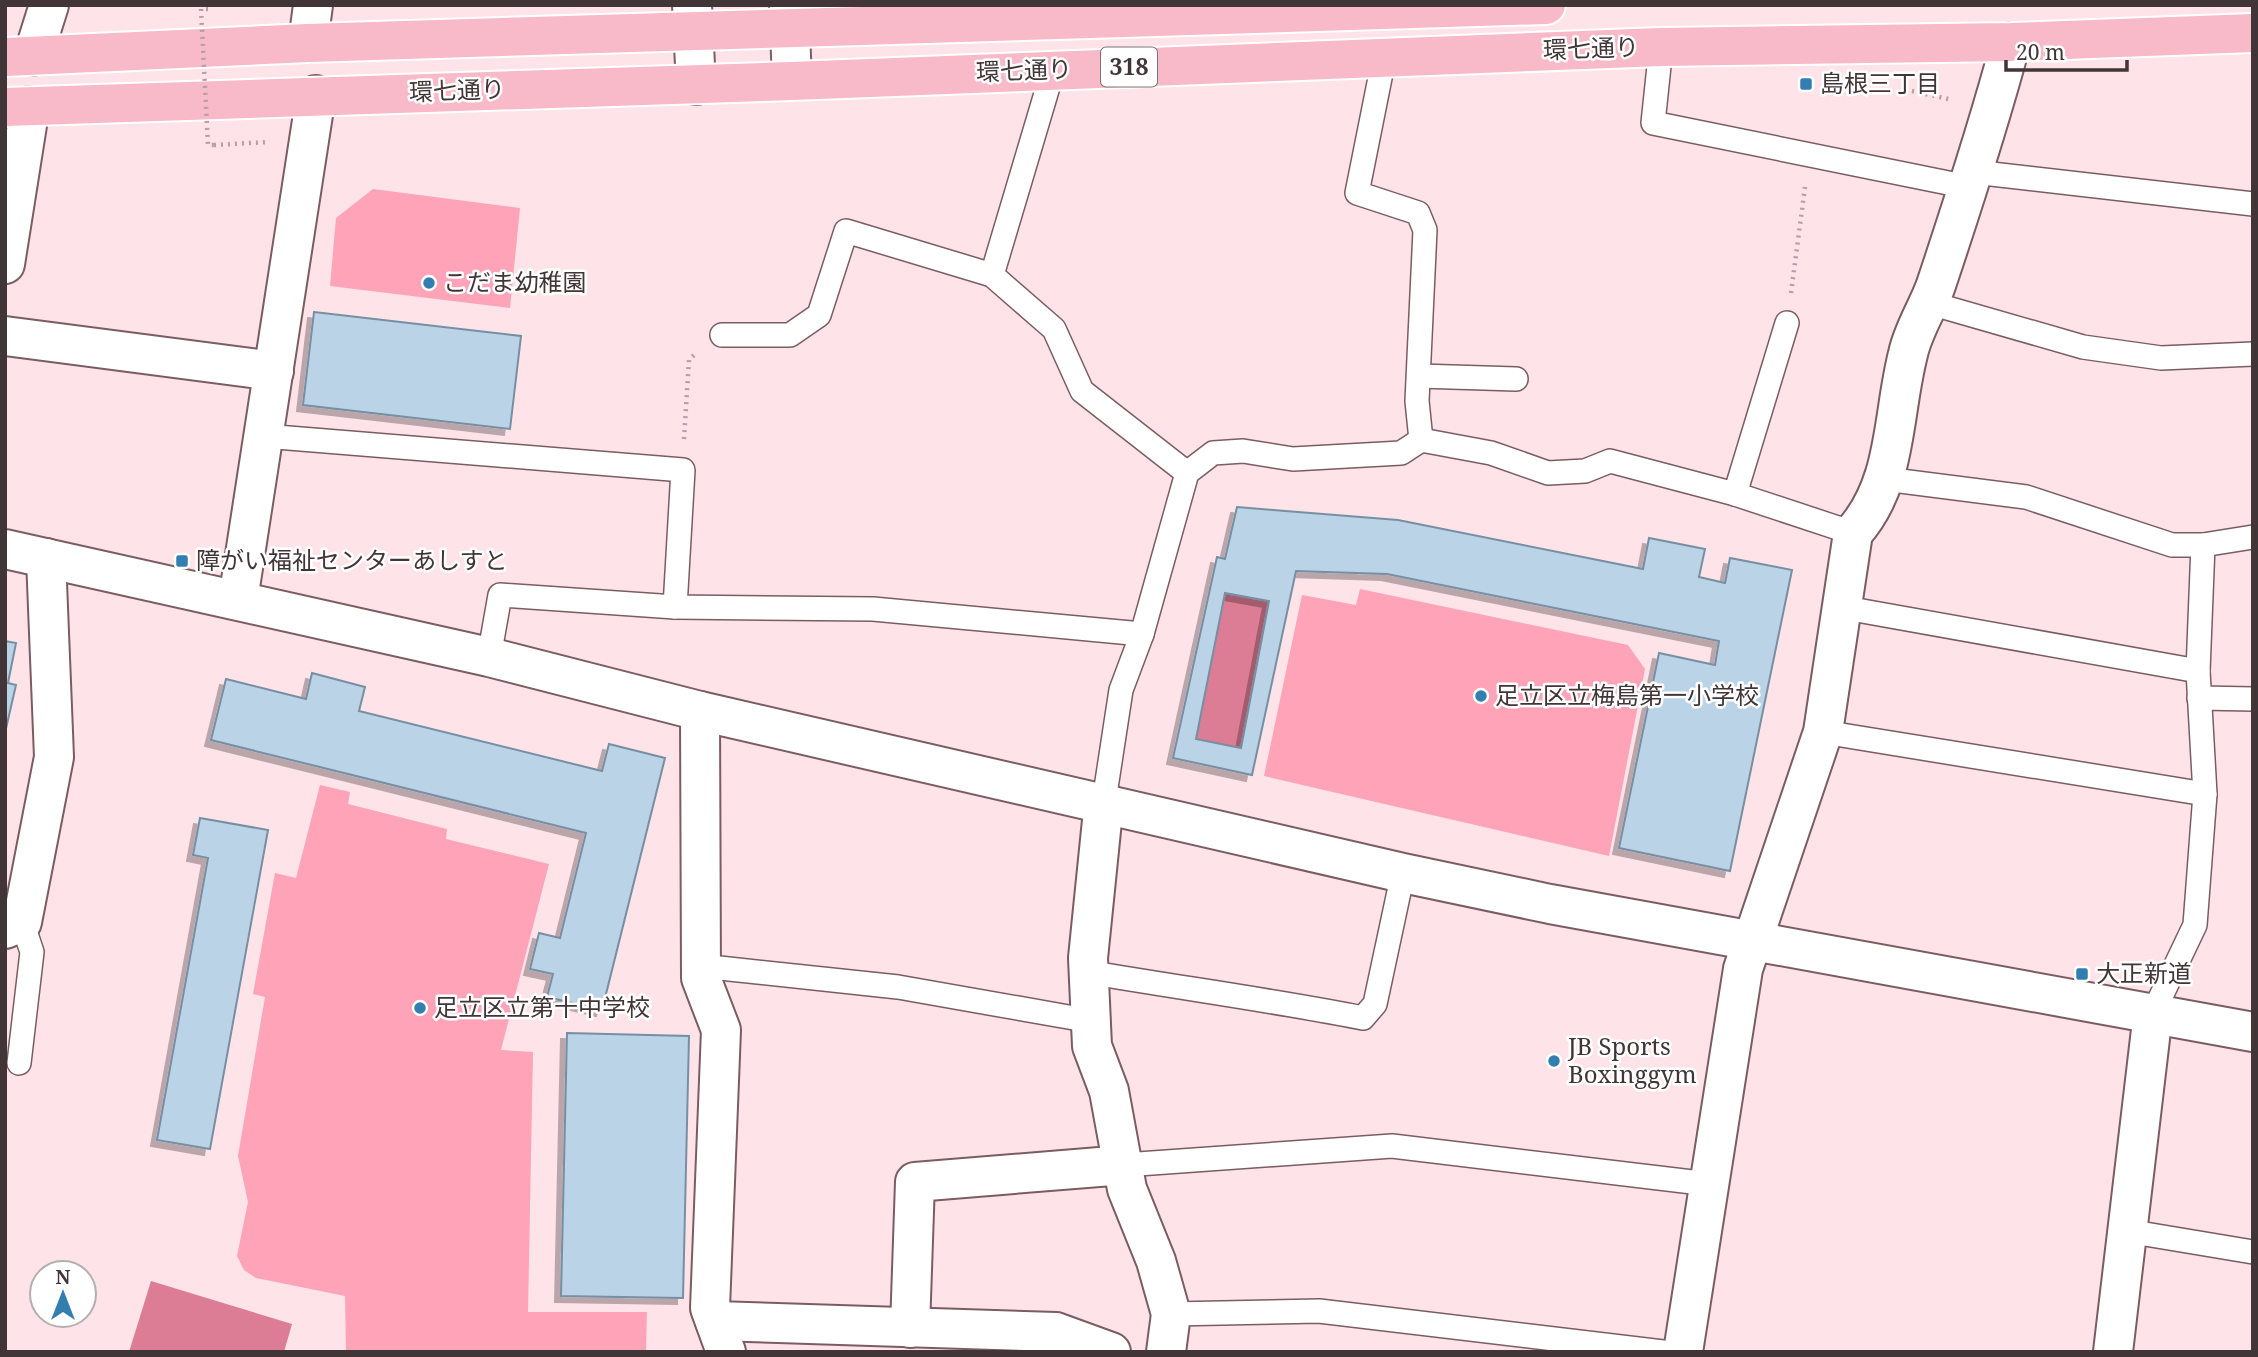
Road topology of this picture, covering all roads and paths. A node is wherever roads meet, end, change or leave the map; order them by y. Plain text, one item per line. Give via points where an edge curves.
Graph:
1 (48, 5) edge
2 (313, 5) edge
3 (1546, 5) edge
4 (208, 9) dead end
5 (1241, 10) edge
6 (1058, 12) edge
7 (790, 16) edge
8 (692, 18) edge
9 (2253, 33) edge
10 (2011, 42) junction
11 (308, 43) junction
12 (1661, 47) junction
13 (19, 56) edge
14 (1384, 58) junction
15 (1053, 70) junction
16 (792, 81) junction
17 (696, 85) junction
18 (1912, 91) dead end
19 (316, 95) junction
20 (1961, 102) dead end
21 (18, 106) edge
22 (278, 142) dead end
23 (1810, 155) junction
24 (1971, 180) junction
25 (2253, 204) edge
26 (5, 264) edge
27 (992, 275) junction
28 (1930, 303) junction
29 (1787, 323) joint
30 (722, 335) joint
31 (5, 336) edge
32 (2253, 354) edge
33 (274, 371) junction
34 (1419, 376) junction
35 (1516, 379) dead end
36 (264, 436) junction
37 (1421, 440) junction
38 (682, 470) junction
39 (1187, 473) junction
40 (1885, 479) junction
41 (1735, 494) junction
42 (1853, 533) junction
43 (2253, 537) edge
44 (2203, 545) junction
45 (5, 549) edge
46 (46, 558) junction
47 (238, 600) junction
48 (675, 607) junction
49 (1840, 607) junction
50 (1142, 634) junction
51 (489, 657) junction
52 (2198, 671) junction
53 (2199, 698) junction
54 (2253, 699) edge
55 (701, 711) junction
56 (1823, 732) junction
57 (2205, 794) junction
58 (1104, 802) junction
59 (1403, 873) junction
60 (14, 925) edge
61 (1754, 941) junction
62 (701, 966) junction
63 (1088, 972) junction
64 (2153, 1013) junction
65 (1091, 1021) junction
66 (2253, 1032) edge
67 (19, 1063) dead end
68 (1124, 1165) junction
69 (1709, 1184) junction
70 (2127, 1231) junction
71 (2253, 1252) edge
72 (1171, 1314) junction
73 (910, 1328) junction
74 (720, 1336) edge
75 (1111, 1352) edge
76 (1166, 1352) edge
77 (1663, 1352) edge
78 (1683, 1352) edge
79 (2113, 1352) edge

1 - 13 street
2 - 11 street
3 - 5 main road, 環七通り / 318
4 - 22 path, bridge via 201,9 208,145
5 - 6 main road, 環七通り / 318
6 - 7 main road, 環七通り / 318
7 - 8 main road, 環七通り / 318
7 - 16 street
8 - 11 main road, 環七通り / 318
8 - 17 street
9 - 10 main road, 環七通り / 318
10 - 12 main road, 環七通り / 318
10 - 24 street
11 - 13 main road, 環七通り / 318
12 - 14 main road, 環七通り / 318
12 - 23 lane via 1653,123
14 - 15 main road, 環七通り / 318
14 - 34 lane via 1357,193 1418,213 1425,230
15 - 16 main road, 環七通り / 318
15 - 27 lane
16 - 17 main road, 環七通り / 318
17 - 19 main road, 環七通り / 318
18 - 20 path
19 - 21 main road, 環七通り / 318
19 - 33 street
21 - 26 street
23 - 24 lane
23 - 29 path
24 - 25 lane
24 - 28 street
27 - 30 lane via 846,231 819,315 790,335
27 - 39 lane via 1054,329 1083,391
28 - 32 lane via 2083,347 2161,358
28 - 40 street via 1908,351
29 - 41 lane
30 - 38 path via 712,337 689,360
31 - 33 street
33 - 36 street
34 - 35 lane
34 - 37 lane
36 - 38 lane
36 - 47 street
37 - 39 lane via 1401,453 1293,459 1243,451 1213,453
37 - 41 lane via 1491,453 1548,473 1585,471 1610,461
38 - 48 lane
39 - 50 lane
40 - 42 street via 1870,514
40 - 44 lane via 2026,497 2172,545
41 - 42 lane
42 - 49 street
43 - 44 lane
44 - 52 lane
45 - 46 street
46 - 47 street
46 - 60 street via 54,757
47 - 51 street
48 - 50 lane via 873,609
48 - 51 lane via 500,595
49 - 52 lane
49 - 56 street
50 - 58 lane via 1121,690
51 - 55 street
52 - 53 lane
53 - 54 lane
53 - 57 lane
55 - 58 street
55 - 62 street
56 - 57 lane
56 - 61 street
57 - 64 lane via 2195,925
58 - 59 street
58 - 63 street
59 - 61 street
59 - 63 lane via 1375,1004 1363,1018
60 - 67 lane via 32,952
61 - 64 street
61 - 69 street via 1743,969
62 - 65 lane via 898,987
62 - 74 street via 701,978 721,1030 710,1308
63 - 65 street
64 - 66 street
64 - 70 street
65 - 68 street via 1092,1046 1109,1091
68 - 69 lane via 1392,1146
68 - 72 street via 1126,1189 1156,1261
68 - 73 street via 915,1182
69 - 78 street
70 - 71 lane
70 - 79 street
72 - 76 street
72 - 77 lane via 1319,1311
73 - 74 street
73 - 75 street via 1056,1332

